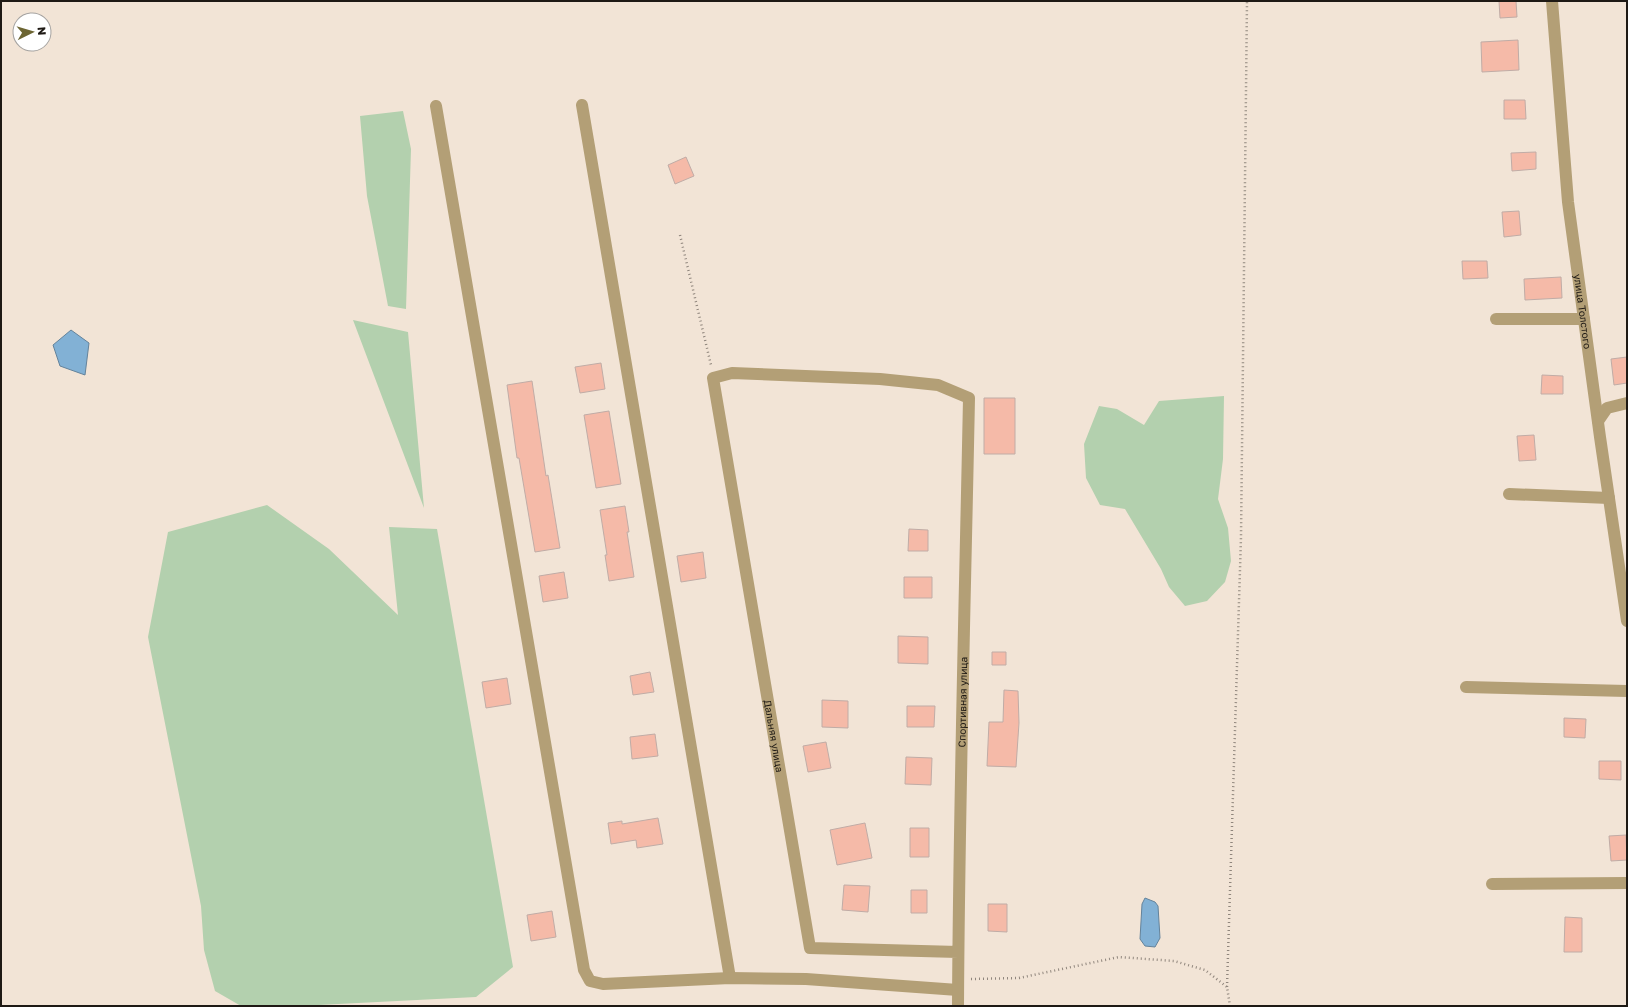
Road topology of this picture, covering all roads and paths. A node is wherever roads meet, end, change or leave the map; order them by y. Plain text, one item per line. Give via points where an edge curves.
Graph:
1 (1247, 1) edge
2 (1552, 1) edge
3 (582, 105) dead end
4 (436, 106) dead end
5 (680, 235) dead end
6 (1496, 319) dead end
7 (1584, 319) junction
8 (713, 378) junction
9 (1627, 402) edge
10 (1598, 421) junction
11 (1509, 494) dead end
12 (1609, 498) junction
13 (1627, 621) edge
14 (1466, 688) dead end
15 (1627, 691) edge
16 (1627, 883) edge
17 (1492, 884) dead end
18 (958, 952) junction
19 (730, 978) junction
20 (958, 985) junction
21 (1228, 987) junction
22 (958, 1006) edge
23 (1230, 1006) edge

1 - 21 path via 1241,537
2 - 7 street, улица Толстого via 1568,202
3 - 19 street
4 - 19 street via 584,970 590,981 603,984
5 - 8 path
6 - 7 street
7 - 10 street, улица Толстого
8 - 18 street, Дальняя улица via 810,948
8 - 18 street, Спортивная улица via 732,373 880,379 938,385 969,398
9 - 10 street via 1607,408
10 - 12 street, улица Толстого
11 - 12 street
12 - 13 street, улица Толстого
14 - 15 street
16 - 17 street
18 - 20 street, Спортивная улица
19 - 20 street
20 - 21 path via 1019,978 1119,957 1180,962 1205,970
20 - 22 street, Спортивная улица
21 - 23 path

